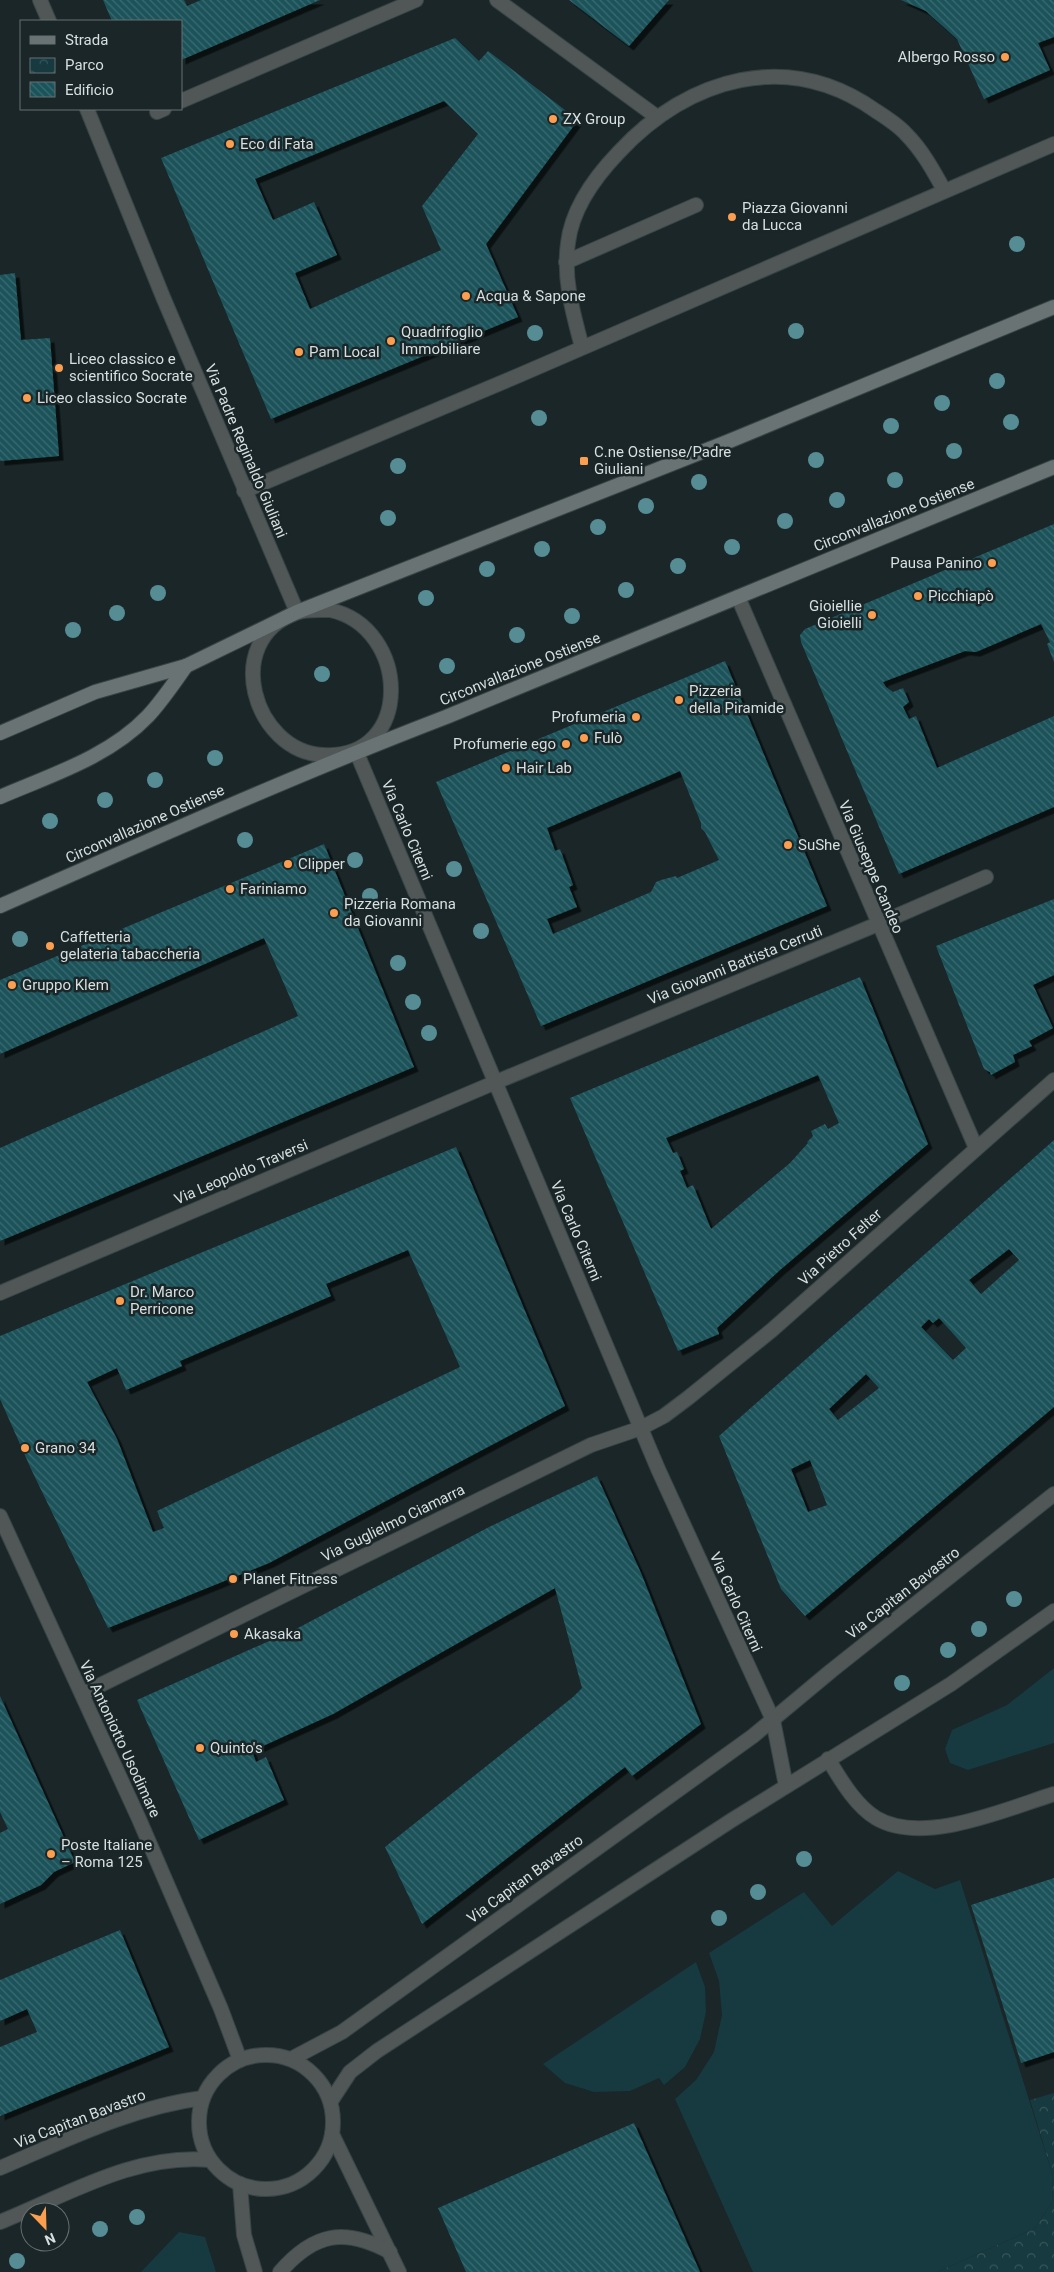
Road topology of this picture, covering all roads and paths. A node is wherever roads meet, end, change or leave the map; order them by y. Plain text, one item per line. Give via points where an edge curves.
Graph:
1 (40, 0) edge
2 (416, 0) edge
3 (497, 0) edge
4 (49, 20) edge
5 (182, 101) edge
6 (87, 110) edge
7 (657, 117) junction
8 (1054, 144) edge
9 (944, 190) junction
10 (696, 205) dead end
11 (566, 262) junction
12 (1054, 307) edge
13 (582, 347) junction
14 (1054, 467) edge
15 (244, 491) junction
16 (738, 597) junction
17 (297, 612) junction
18 (186, 666) junction
19 (0, 733) edge
20 (356, 751) junction
21 (0, 797) edge
22 (986, 877) dead end
23 (0, 906) edge
24 (878, 924) junction
25 (1054, 1080) edge
26 (496, 1082) junction
27 (976, 1148) junction
28 (0, 1293) edge
29 (641, 1428) junction
30 (1054, 1494) edge
31 (0, 1516) edge
32 (1054, 1611) edge
33 (82, 1694) junction
34 (773, 1720) junction
35 (828, 1759) junction
36 (786, 1786) junction
37 (1054, 1794) edge
38 (292, 2059) junction
39 (240, 2060) junction
40 (203, 2098) junction
41 (331, 2101) junction
42 (332, 2134) junction
43 (210, 2160) junction
44 (0, 2168) edge
45 (240, 2184) junction
46 (0, 2222) edge
47 (390, 2252) junction
48 (255, 2272) edge
49 (280, 2272) edge
50 (399, 2272) edge

1 - 4 street
2 - 5 street
3 - 7 street
6 - 15 street, Via Padre Reginaldo Giuliani
7 - 9 street via 682,102 725,85 766,77 806,79 858,99 900,128 920,150
7 - 11 street via 610,162 586,196 571,229
8 - 9 street
9 - 13 street
10 - 11 street
11 - 13 street via 569,295
12 - 17 main road via 727,442
13 - 15 street
14 - 16 main road, Circonvallazione Ostiense
15 - 17 street, Via Padre Reginaldo Giuliani
16 - 20 main road, Circonvallazione Ostiense
16 - 24 street, Via Giuseppe Candeo
17 - 18 main road
17 - 20 street via 330,610 351,617 371,635 386,661 391,689 388,714 371,740
17 - 20 street via 268,631 256,649 252,676 265,716 282,736 301,749 322,755
18 - 19 main road via 95,692
18 - 21 main road via 153,710 120,740 93,756
20 - 23 main road, Circonvallazione Ostiense
20 - 26 street, Via Carlo Citerni
22 - 24 street, Via Giovanni Battista Cerruti
24 - 26 street, Via Giovanni Battista Cerruti
24 - 27 street, Via Giuseppe Candeo
25 - 27 street, Via Pietro Felter
26 - 28 street, Via Leopoldo Traversi
26 - 29 street, Via Carlo Citerni
27 - 29 street, Via Pietro Felter via 772,1330 664,1416
29 - 33 street, Via Guglielmo Ciamarra via 582,1449
29 - 34 street, Via Carlo Citerni
30 - 34 street, Via Capitan Bavastro
31 - 33 street, Via Antoniotto Usodimare
32 - 35 street via 950,1684
33 - 39 street, Via Antoniotto Usodimare via 221,2009
34 - 36 street
34 - 38 street, Via Capitan Bavastro via 354,2024
35 - 36 street
35 - 37 street via 864,1808 877,1818 906,1828 947,1826
36 - 41 street via 361,2062
38 - 39 street via 267,2055
38 - 41 street via 309,2069
39 - 40 street via 224,2069
40 - 43 street via 198,2119 201,2140
40 - 44 street, Via Capitan Bavastro via 166,2104 123,2118
41 - 42 street
42 - 45 street via 326,2153 314,2170 298,2181 279,2188 259,2190
42 - 47 street
43 - 45 street via 218,2170
43 - 46 street via 191,2158 142,2165
45 - 48 street via 244,2235
47 - 49 street via 359,2238 338,2236 310,2244
47 - 50 street

